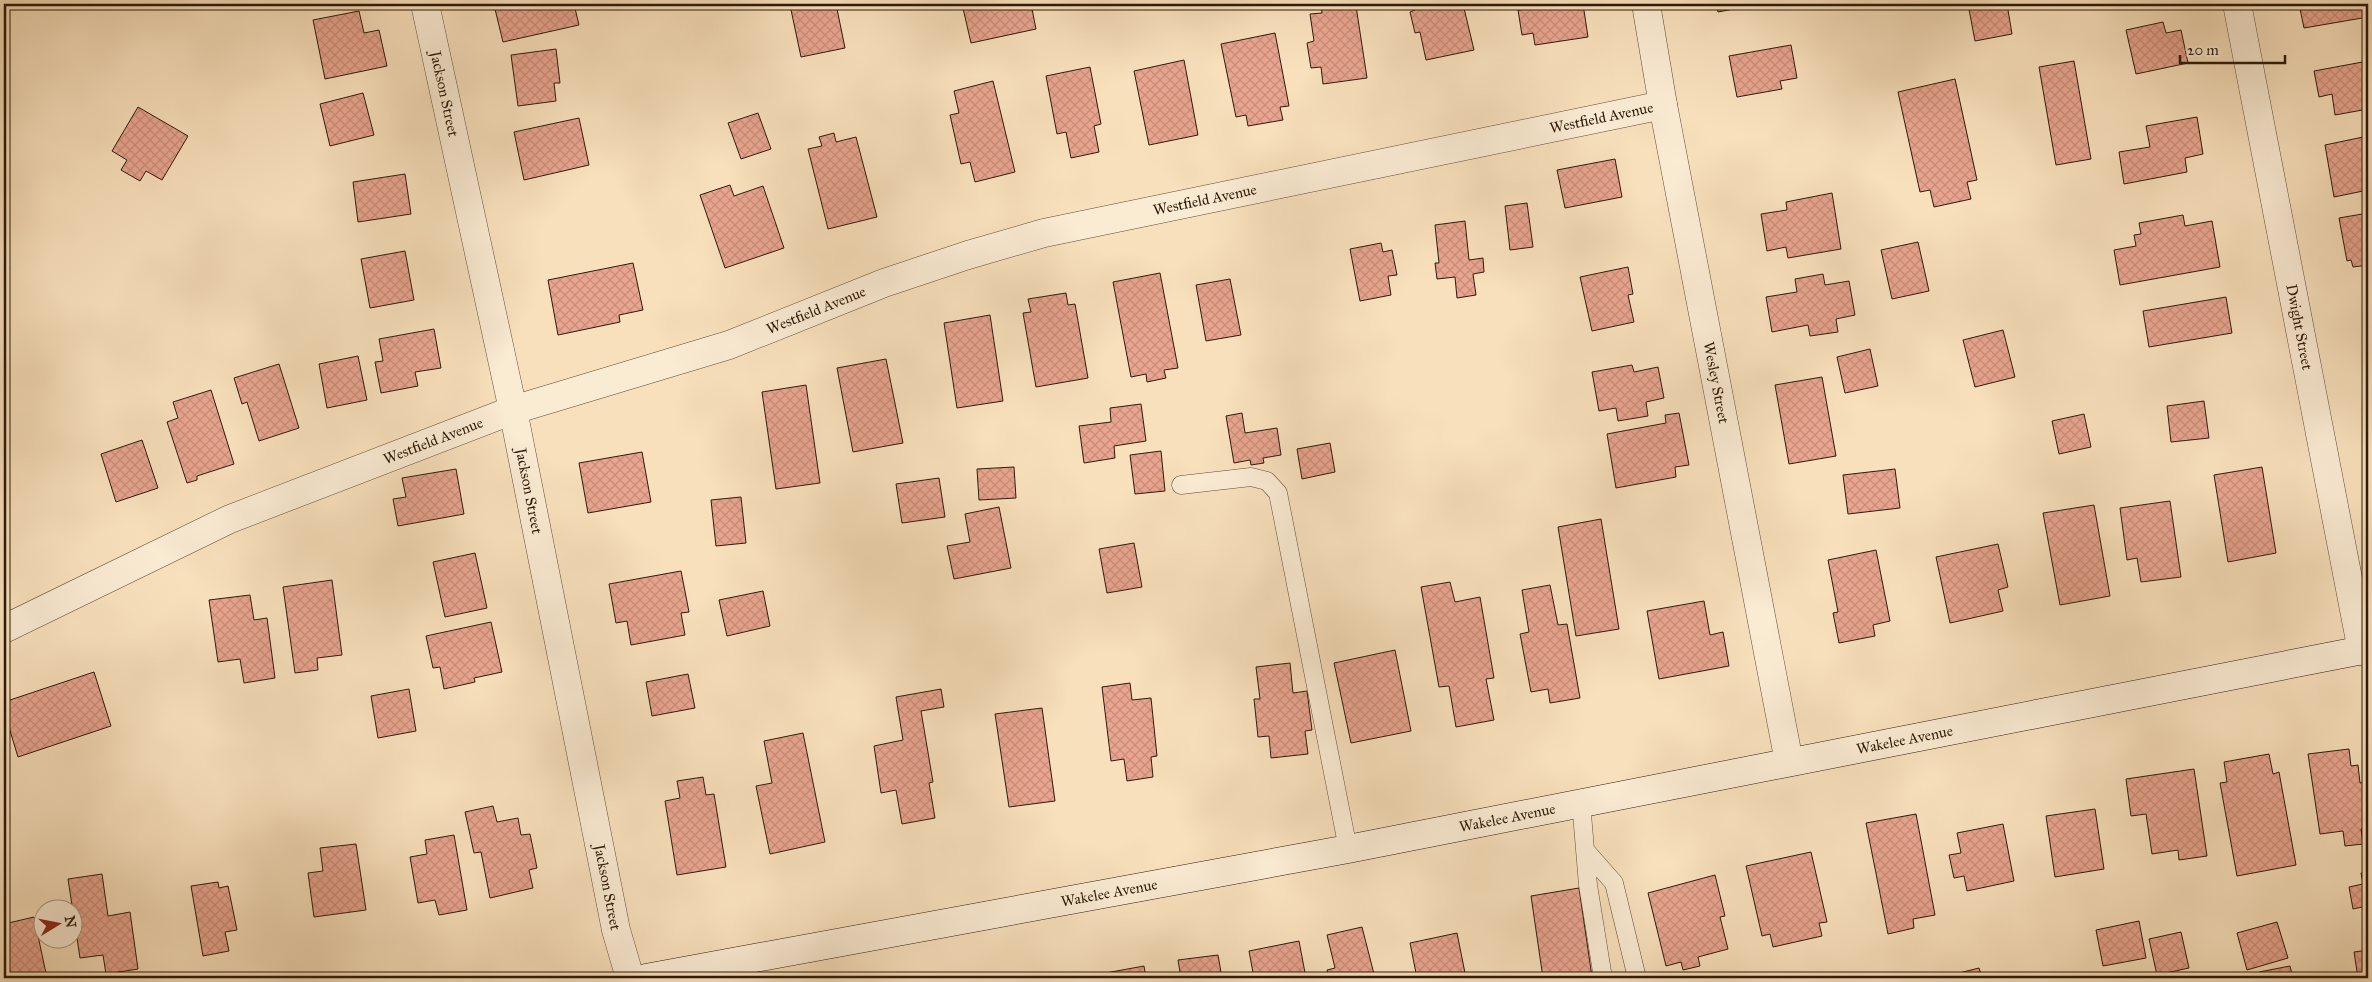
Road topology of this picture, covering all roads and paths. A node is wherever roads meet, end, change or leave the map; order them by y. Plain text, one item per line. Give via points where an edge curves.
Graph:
1 (425, 4) edge
2 (1646, 4) edge
3 (2237, 4) edge
4 (1664, 104) junction
5 (513, 410) junction
6 (1181, 485) dead end
7 (4, 628) edge
8 (2365, 650) edge
9 (1789, 762) junction
10 (1581, 802) junction
11 (1348, 849) junction
12 (1585, 850) junction
13 (630, 978) edge
14 (646, 978) edge
15 (1603, 978) edge
16 (1637, 978) edge

1 - 5 street, Jackson Street
2 - 4 street, Wesley Street
3 - 8 street, Dwight Street
4 - 5 street, Westfield Avenue via 1044,233 884,283 729,345
4 - 9 street, Wesley Street
5 - 7 street, Westfield Avenue via 230,519
5 - 13 street, Jackson Street via 616,930
6 - 11 lane via 1251,477 1267,481 1278,493
8 - 9 street, Wakelee Avenue
9 - 10 street, Wakelee Avenue
10 - 11 street, Wakelee Avenue
10 - 12 lane
11 - 14 street, Wakelee Avenue
12 - 15 lane
12 - 16 lane via 1614,883

